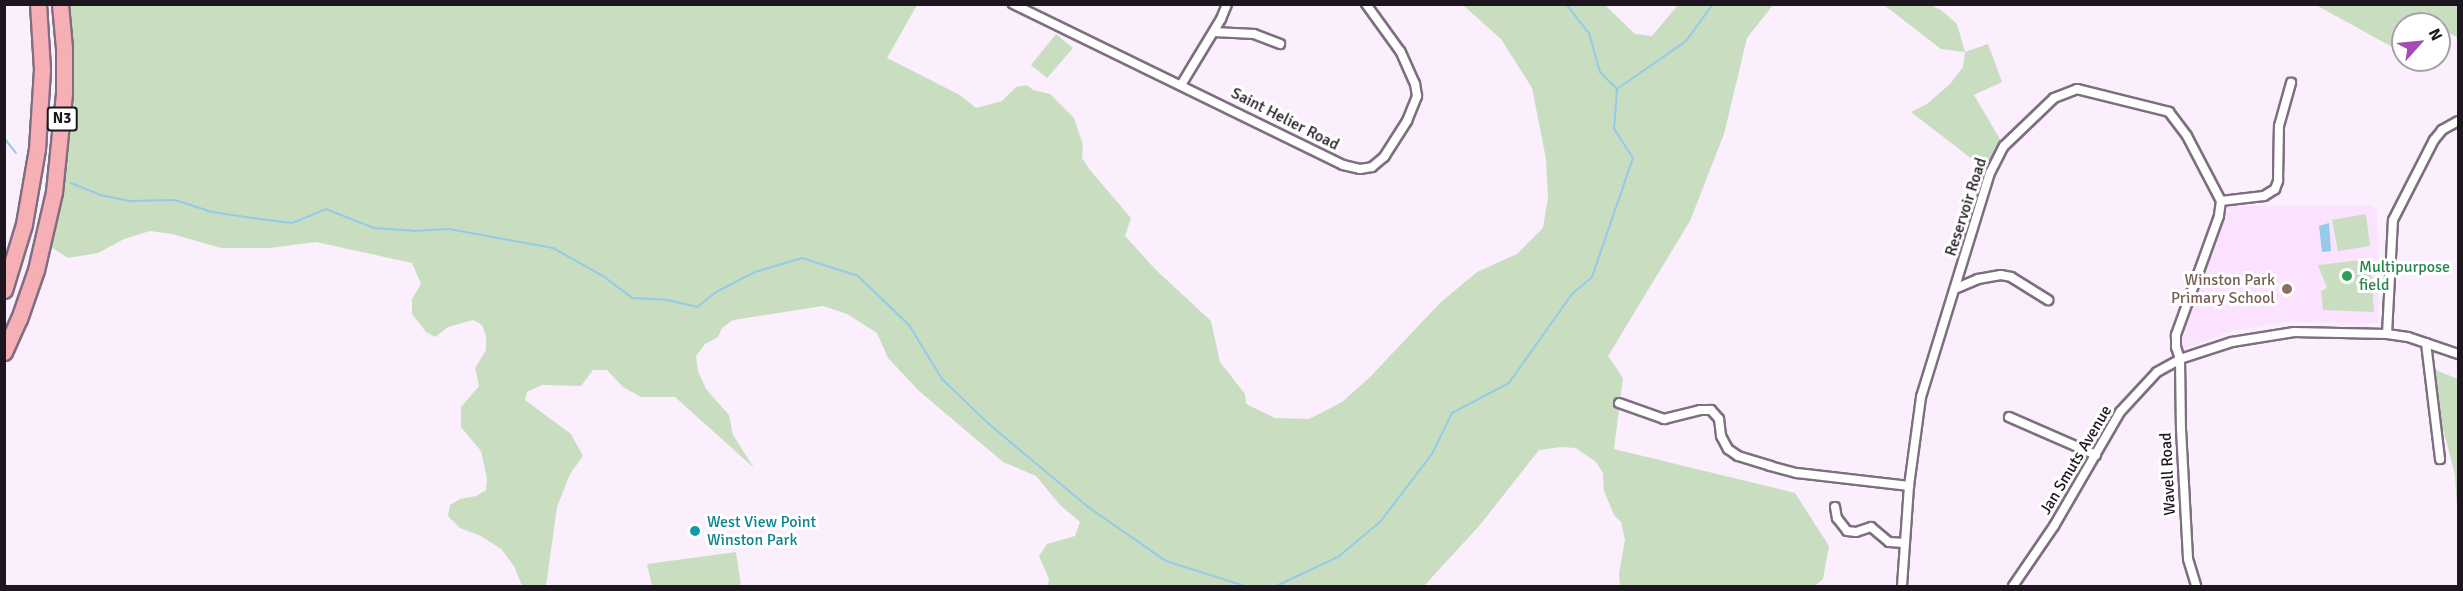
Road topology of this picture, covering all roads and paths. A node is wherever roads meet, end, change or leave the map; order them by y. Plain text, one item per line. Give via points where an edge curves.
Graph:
1 (38, 4) edge
2 (60, 4) edge
3 (1013, 4) edge
4 (1227, 4) edge
5 (1366, 4) edge
6 (1214, 32) junction
7 (1280, 44) dead end
8 (2291, 83) dead end
9 (1181, 86) junction
10 (2458, 121) edge
11 (2221, 201) junction
12 (1957, 288) junction
13 (4, 290) edge
14 (2048, 300) dead end
15 (2386, 334) junction
16 (2426, 343) junction
17 (4, 352) edge
18 (2458, 354) edge
19 (2180, 359) junction
20 (1619, 403) dead end
21 (2009, 417) dead end
22 (2096, 455) junction
23 (2440, 459) dead end
24 (1909, 486) junction
25 (1835, 507) dead end
26 (1904, 543) junction
27 (1902, 586) edge
28 (2013, 586) edge
29 (2196, 586) edge

1 - 13 highway, N3 via 40,119 24,224
2 - 17 highway, N3 via 64,93 59,160 36,270
3 - 9 street, Saint Helier Road
4 - 6 street
5 - 9 street, Saint Helier Road via 1400,51 1417,96 1407,121 1384,157 1372,167 1343,165
6 - 7 street via 1254,34
6 - 9 street
8 - 11 street via 2279,126 2275,189 2264,196
10 - 15 street via 2434,140 2393,220
11 - 12 street, Reservoir Road via 2187,136 2169,112 2082,89 2063,93 2004,146 1995,161
11 - 19 street via 2176,335
12 - 14 street via 2001,275
12 - 24 street, Reservoir Road via 1921,397
15 - 16 street, Jan Smuts Avenue
15 - 19 street, Jan Smuts Avenue via 2283,332 2232,342
16 - 18 street, Jan Smuts Avenue
16 - 23 street
19 - 22 street, Jan Smuts Avenue via 2157,372 2136,393 2120,412
19 - 29 street, Wavell Road via 2188,559
20 - 24 street via 1664,419 1711,410 1719,419 1728,449 1779,469
21 - 22 street
22 - 28 street, Jan Smuts Avenue
24 - 26 street, Reservoir Road
25 - 26 street via 1837,518 1847,531 1870,527 1889,542
26 - 27 street, Reservoir Road

